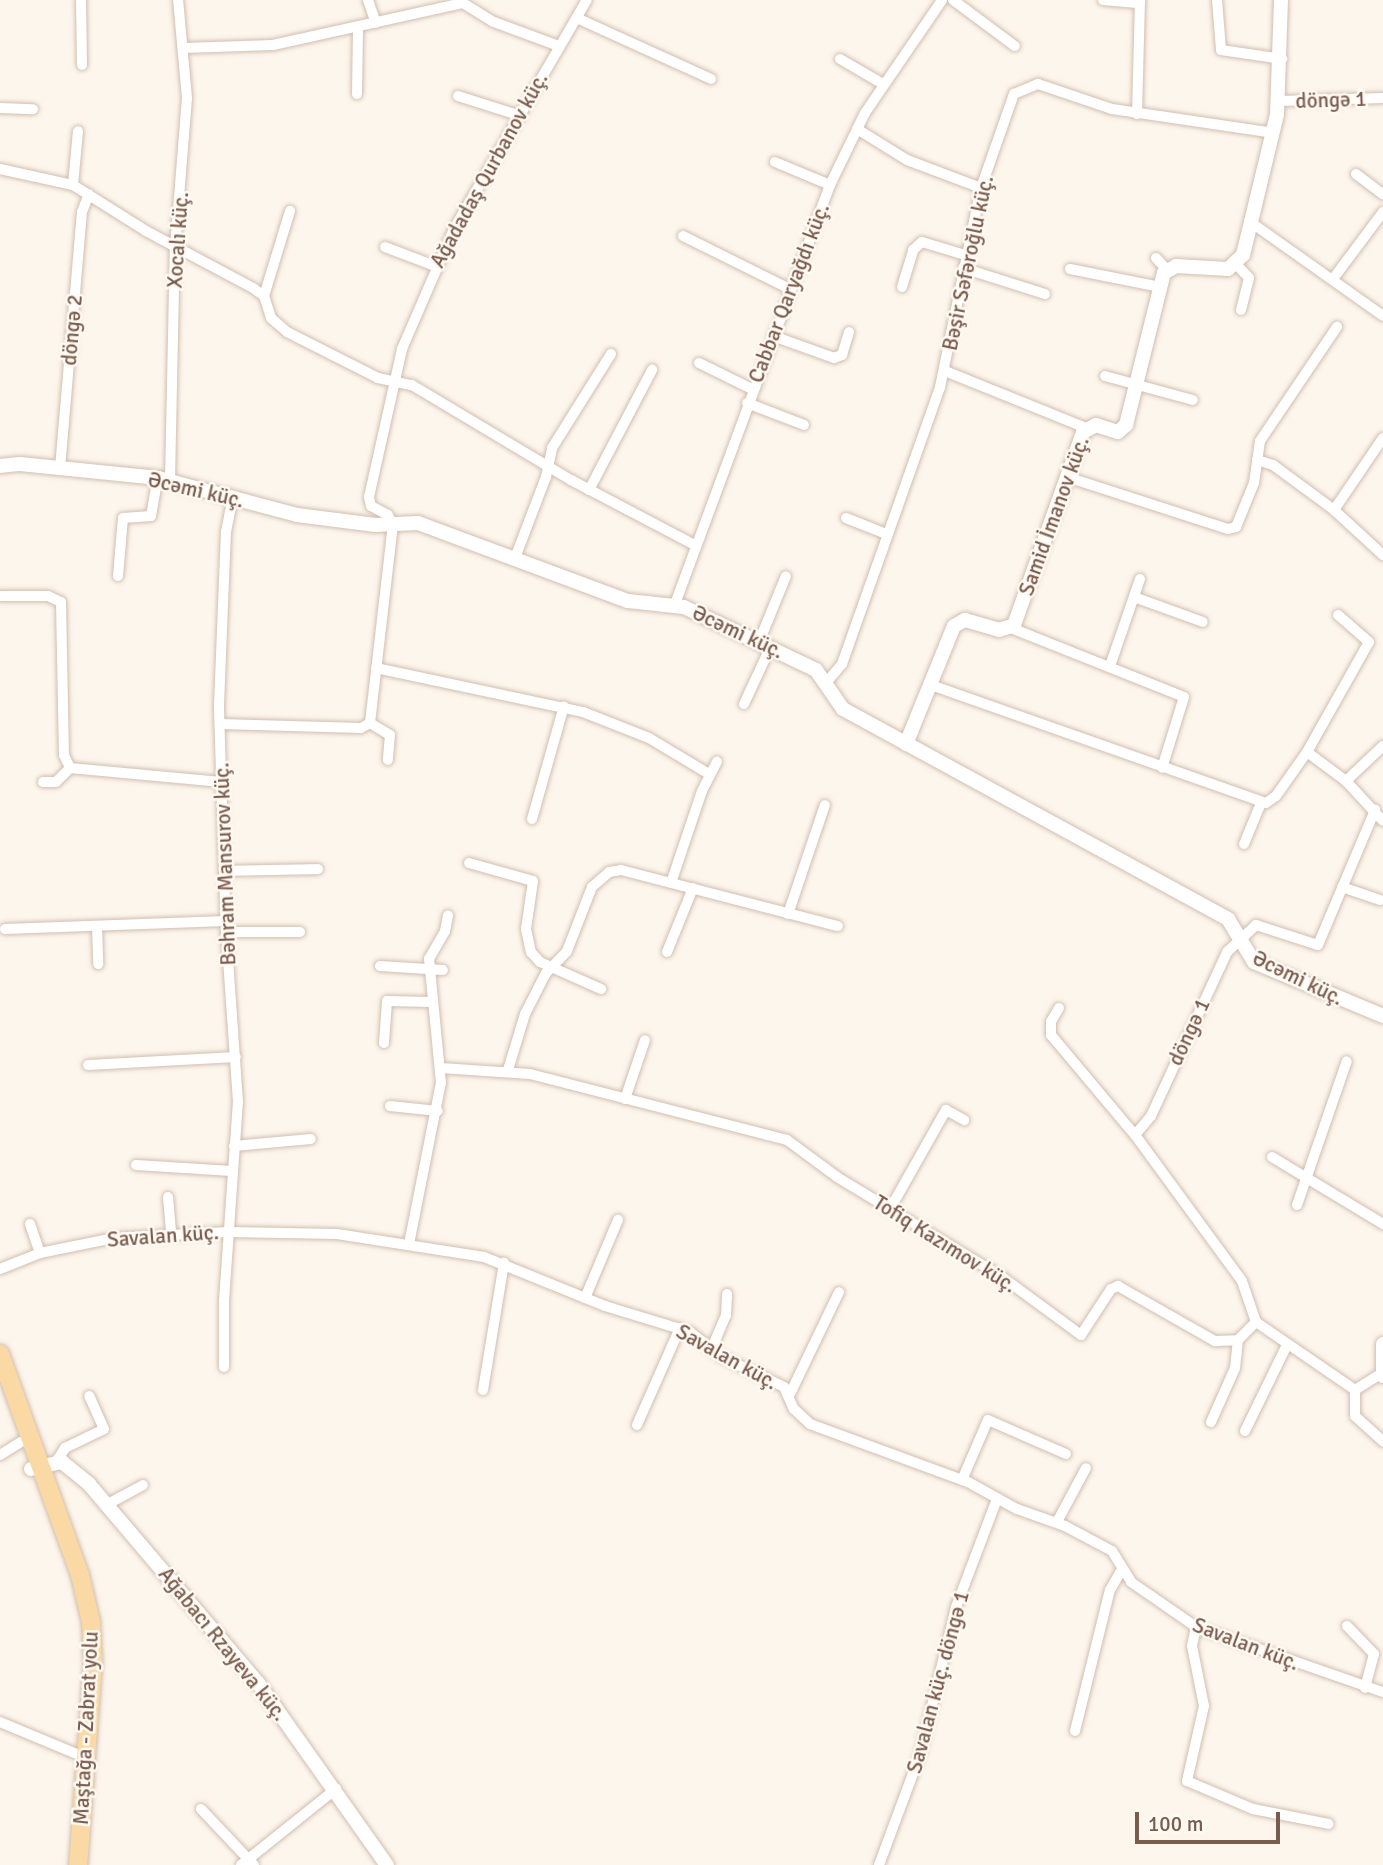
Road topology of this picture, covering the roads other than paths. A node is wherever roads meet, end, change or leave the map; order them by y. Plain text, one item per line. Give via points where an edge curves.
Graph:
1 (81, 0) edge
2 (178, 0) edge
3 (368, 0) edge
4 (587, 0) edge
5 (942, 0) edge
6 (953, 0) edge
7 (1103, 0) edge
8 (1217, 0) edge
9 (1281, 0) edge
10 (1140, 1) edge
11 (464, 2) edge
12 (579, 19) junction
13 (376, 23) junction
14 (358, 29) junction
15 (559, 46) junction
16 (1015, 46) dead end
17 (184, 48) junction
18 (840, 59) dead end
19 (1282, 59) junction
20 (82, 65) dead end
21 (711, 79) dead end
22 (883, 84) junction
23 (357, 94) dead end
24 (458, 96) dead end
25 (1383, 98) edge
26 (1279, 101) junction
27 (0, 108) edge
28 (33, 109) dead end
29 (1137, 114) junction
30 (521, 116) junction
31 (857, 129) junction
32 (78, 131) dead end
33 (1275, 133) junction
34 (775, 162) dead end
35 (0, 169) edge
36 (1356, 174) dead end
37 (73, 185) junction
38 (830, 185) junction
39 (981, 188) junction
40 (89, 194) junction
41 (1383, 194) edge
42 (290, 211) dead end
43 (1383, 212) edge
44 (1249, 221) junction
45 (683, 236) dead end
46 (175, 247) junction
47 (385, 247) dead end
48 (965, 255) junction
49 (1156, 258) dead end
50 (1236, 264) junction
51 (435, 266) junction
52 (963, 268) junction
53 (1070, 269) dead end
54 (1167, 270) junction
55 (1333, 279) junction
56 (902, 287) dead end
57 (1160, 287) junction
58 (790, 289) junction
59 (1045, 294) dead end
60 (264, 296) junction
61 (1241, 310) dead end
62 (1382, 312) edge
63 (1337, 327) dead end
64 (849, 332) dead end
65 (773, 336) junction
66 (611, 354) dead end
67 (699, 363) dead end
68 (652, 370) dead end
69 (944, 371) junction
70 (1105, 376) dead end
71 (397, 382) junction
72 (1136, 385) junction
73 (752, 389) junction
74 (1193, 400) dead end
75 (747, 403) junction
76 (804, 425) dead end
77 (1086, 428) junction
78 (1383, 438) edge
79 (1256, 460) junction
80 (0, 466) edge
81 (549, 467) junction
82 (60, 468) junction
83 (1067, 477) junction
84 (164, 479) junction
85 (589, 490) junction
86 (233, 496) junction
87 (1334, 510) junction
88 (846, 519) dead end
89 (393, 525) junction
90 (886, 534) junction
91 (695, 545) junction
92 (1383, 555) edge
93 (515, 558) junction
94 (118, 576) dead end
95 (786, 576) dead end
96 (1140, 579) dead end
97 (0, 596) edge
98 (1134, 597) junction
99 (675, 604) junction
100 (1338, 615) dead end
101 (1203, 622) dead end
102 (1011, 628) junction
103 (765, 645) junction
104 (1110, 666) junction
105 (376, 668) junction
106 (826, 683) junction
107 (931, 685) junction
108 (744, 704) dead end
109 (564, 706) junction
110 (370, 723) junction
111 (220, 724) junction
112 (905, 744) junction
113 (1383, 746) edge
114 (1307, 752) junction
115 (388, 760) dead end
116 (717, 762) dead end
117 (70, 768) junction
118 (1162, 768) junction
119 (709, 774) junction
120 (1346, 781) junction
121 (43, 782) dead end
122 (221, 782) junction
123 (1261, 803) junction
124 (825, 805) dead end
125 (1376, 810) junction
126 (531, 819) dead end
127 (1383, 821) edge
128 (1244, 844) dead end
129 (469, 863) dead end
130 (318, 869) dead end
131 (224, 871) junction
132 (671, 883) junction
133 (1342, 887) junction
134 (693, 888) junction
135 (1380, 900) dead end
136 (788, 914) junction
137 (448, 915) dead end
138 (838, 926) dead end
139 (97, 927) junction
140 (226, 927) junction
141 (5, 929) dead end
142 (300, 932) dead end
143 (1240, 938) junction
144 (667, 952) dead end
145 (98, 964) dead end
146 (380, 966) dead end
147 (551, 967) junction
148 (428, 970) junction
149 (443, 970) dead end
150 (601, 989) dead end
151 (431, 1002) junction
152 (1059, 1009) dead end
153 (1383, 1016) edge
154 (645, 1040) dead end
155 (384, 1043) dead end
156 (236, 1057) junction
157 (1347, 1061) dead end
158 (88, 1065) dead end
159 (441, 1068) junction
160 (508, 1070) junction
161 (625, 1099) junction
162 (390, 1105) dead end
163 (438, 1111) junction
164 (964, 1120) dead end
165 (1135, 1135) junction
166 (311, 1139) dead end
167 (234, 1146) junction
168 (1272, 1157) dead end
169 (136, 1165) dead end
170 (232, 1171) junction
171 (1307, 1178) junction
172 (168, 1196) dead end
173 (1297, 1205) dead end
174 (890, 1209) junction
175 (618, 1220) dead end
176 (30, 1224) dead end
177 (1383, 1224) edge
178 (229, 1232) junction
179 (171, 1234) junction
180 (409, 1244) junction
181 (40, 1253) junction
182 (504, 1263) junction
183 (0, 1269) edge
184 (839, 1292) dead end
185 (727, 1294) dead end
186 (585, 1298) junction
187 (1256, 1322) junction
188 (680, 1328) junction
189 (1238, 1340) junction
190 (1383, 1343) edge
191 (1287, 1345) junction
192 (712, 1348) junction
193 (0, 1354) edge
194 (224, 1367) dead end
195 (1382, 1375) edge
196 (0, 1384) edge
197 (483, 1390) dead end
198 (1355, 1390) junction
199 (790, 1394) junction
200 (89, 1396) dead end
201 (1211, 1422) dead end
202 (637, 1425) dead end
203 (1245, 1431) dead end
204 (1383, 1441) edge
205 (21, 1442) junction
206 (1066, 1454) dead end
207 (0, 1455) edge
208 (43, 1466) junction
209 (1086, 1468) dead end
210 (962, 1480) junction
211 (143, 1485) dead end
212 (997, 1499) junction
213 (106, 1504) junction
214 (1057, 1522) junction
215 (1122, 1569) junction
216 (1347, 1626) dead end
217 (1196, 1627) junction
218 (1365, 1688) junction
219 (1383, 1692) edge
220 (0, 1721) edge
221 (1075, 1731) dead end
222 (76, 1754) junction
223 (336, 1789) junction
224 (201, 1809) dead end
225 (1329, 1824) dead end
226 (248, 1863) edge
227 (67, 1865) edge
228 (78, 1865) edge
229 (387, 1865) edge
230 (879, 1865) edge

1 - 20 street
2 - 17 street, Xocalı küç.
3 - 13 street
4 - 12 street, Ağadadaş Qurbanov küç.
5 - 22 street, Cabbar Qaryağdı küç.
6 - 16 street
7 - 10 street
8 - 19 street via 1221,50
9 - 19 street
10 - 29 street
11 - 13 street
11 - 15 street via 494,22
12 - 15 street, Ağadadaş Qurbanov küç.
12 - 21 street
13 - 14 street
14 - 17 street via 273,45
14 - 23 street
15 - 30 street, Ağadadaş Qurbanov küç.
17 - 46 street, Xocalı küç. via 186,128
18 - 22 street
19 - 26 street
22 - 31 street, Cabbar Qaryağdı küç.
24 - 30 street
25 - 26 street, döngə 1
26 - 33 street
27 - 28 street
29 - 33 street, Bəşir Səfəroğlu küç.
29 - 39 street, Bəşir Səfəroğlu küç. via 1029,84 1008,103
30 - 51 street, Ağadadaş Qurbanov küç.
31 - 38 street, Cabbar Qaryağdı küç.
31 - 39 street via 907,160
32 - 37 street
33 - 44 street
34 - 38 street
35 - 37 street
36 - 41 street
37 - 40 street
38 - 58 street, Cabbar Qaryağdı küç.
39 - 48 street, Bəşir Səfəroğlu küç.
40 - 46 street
40 - 82 street, döngə 2 via 82,212
42 - 60 street
43 - 55 street
44 - 50 street
44 - 55 street
45 - 58 street
46 - 60 street
46 - 84 street, Xocalı küç.
47 - 51 street
48 - 52 street, Bəşir Səfəroğlu küç.
48 - 56 street via 922,242 913,250
49 - 54 street
50 - 54 street via 1228,269 1176,266
50 - 61 street via 1249,278
51 - 71 street, Ağadadaş Qurbanov küç. via 402,349
52 - 59 street
52 - 69 street, Bəşir Səfəroğlu küç.
53 - 57 street
54 - 57 street, Samid İmanov küç.
55 - 62 street
57 - 72 street, Samid İmanov küç.
58 - 65 street, Cabbar Qaryağdı küç.
60 - 71 street via 271,318 287,332 341,355 370,374
63 - 79 street via 1264,433
64 - 65 street via 842,355 834,358
65 - 73 street, Cabbar Qaryağdı küç.
66 - 81 street via 552,447
67 - 73 street
68 - 85 street
69 - 77 street
69 - 90 street, Bəşir Səfəroğlu küç.
70 - 72 street
71 - 81 street via 421,390
71 - 89 street, Ağadadaş Qurbanov küç. via 369,497 371,506 388,515
72 - 74 street
72 - 77 street, Samid İmanov küç. via 1121,432 1096,425
73 - 75 street, Cabbar Qaryağdı küç.
75 - 76 street
75 - 91 street, Cabbar Qaryağdı küç.
77 - 83 street, Samid İmanov küç.
78 - 87 street
79 - 83 street via 1254,483 1233,529
79 - 87 street via 1273,466
80 - 82 street, Əcəmi küç.
81 - 85 street
81 - 93 street
82 - 84 street, Əcəmi küç.
83 - 102 street, Samid İmanov küç.
84 - 86 street, Əcəmi küç.
84 - 94 street, Xocalı küç. via 151,516 122,518
85 - 91 street
86 - 89 street, Əcəmi küç. via 297,515
86 - 111 street, Bəhram Mansurov küç. via 226,532
87 - 92 street
88 - 90 street
89 - 93 street, Əcəmi küç. via 428,526
89 - 105 street
90 - 106 street, Bəşir Səfəroğlu küç. via 842,664
91 - 99 street, Cabbar Qaryağdı küç.
93 - 99 street, Əcəmi küç. via 636,603
95 - 103 street
96 - 98 street
97 - 117 street via 48,596 61,602 64,755
98 - 101 street
98 - 104 street
99 - 103 street, Əcəmi küç.
100 - 114 street via 1369,642
102 - 104 street
102 - 107 street via 959,621 949,634
103 - 106 street, Əcəmi küç. via 816,670
103 - 108 street
104 - 118 street via 1184,697
105 - 109 street
105 - 110 street
106 - 112 street, Əcəmi küç. via 843,709
107 - 112 street
107 - 118 street
109 - 119 street via 649,738
109 - 126 street
110 - 111 street via 361,728
110 - 115 street via 390,735
111 - 122 street, Bəhram Mansurov küç.
112 - 143 street, Əcəmi küç. via 1219,914 1236,928
113 - 120 street
114 - 120 street
114 - 123 street via 1276,796
116 - 119 street
117 - 121 street via 56,782
117 - 122 street
118 - 123 street
119 - 132 street
120 - 125 street
122 - 131 street, Bəhram Mansurov küç.
123 - 128 street
124 - 136 street
125 - 127 street
125 - 133 street
129 - 147 street via 533,881 527,941 540,962
130 - 131 street
131 - 140 street, Bəhram Mansurov küç.
132 - 134 street
132 - 147 street via 621,870 601,877 592,887 567,951
133 - 135 street
133 - 143 street via 1318,945 1256,925
134 - 136 street
134 - 144 street
136 - 138 street
137 - 148 street via 445,931 431,950
139 - 140 street
139 - 141 street
139 - 145 street
140 - 142 street
140 - 156 street, Bəhram Mansurov küç.
143 - 153 street, Əcəmi küç. via 1254,962
143 - 165 street, döngə 1 via 1221,962 1151,1116
146 - 148 street
147 - 150 street
147 - 160 street via 519,1025
148 - 149 street
148 - 151 street
151 - 155 street via 387,1001
151 - 159 street
152 - 165 street via 1051,1022 1051,1035
154 - 161 street
156 - 158 street
156 - 167 street, Bəhram Mansurov küç. via 239,1102
157 - 171 street
159 - 160 street, Tofiq Kazımov küç.
159 - 163 street
160 - 161 street, Tofiq Kazımov küç.
161 - 174 street, Tofiq Kazımov küç. via 787,1140
162 - 163 street
163 - 180 street
164 - 174 street via 946,1110
165 - 187 street via 1242,1281
166 - 167 street
167 - 170 street, Bəhram Mansurov küç.
168 - 171 street
169 - 170 street
170 - 178 street, Bəhram Mansurov küç.
171 - 173 street
171 - 177 street
172 - 179 street
174 - 189 street, Tofiq Kazımov küç. via 1002,1277 1081,1335 1111,1289 1118,1286 1215,1341
175 - 186 street
176 - 181 street
178 - 179 street, Savalan küç.
178 - 180 street, Savalan küç. via 310,1232
178 - 194 street, Bəhram Mansurov küç.
179 - 181 street, Savalan küç. via 114,1238
180 - 182 street, Savalan küç.
181 - 183 street, Savalan küç.
182 - 186 street, Savalan küç.
182 - 197 street
184 - 199 street
185 - 192 street via 726,1315
186 - 188 street, Savalan küç.
187 - 189 street
187 - 191 street
188 - 192 street, Savalan küç.
188 - 202 street
189 - 201 street via 1235,1368
190 - 195 street
191 - 198 street
191 - 203 street
192 - 199 street, Savalan küç. via 777,1382
193 - 208 main road, Maştağa - Zabrat yolu
195 - 198 street
196 - 205 main road
198 - 204 street via 1355,1416
199 - 210 street, Savalan küç. via 794,1409 810,1424
200 - 208 street via 104,1429 65,1448
205 - 207 street
205 - 208 main road
206 - 210 street via 988,1420
208 - 213 street, Ağabacı Rzayeva küç. via 76,1471
208 - 222 main road via 82,1625 84,1665
208 - 228 main road, Maştağa - Zabrat yolu via 91,1622 93,1663
209 - 214 street
210 - 212 street, Savalan küç.
211 - 213 street
212 - 214 street, Savalan küç.
212 - 230 street, Savalan küç. döngə 1 via 956,1607 920,1755
213 - 223 street, Ağabacı Rzayeva küç. via 252,1675
214 - 215 street, Savalan küç. via 1112,1551
215 - 217 street, Savalan küç. via 1132,1583
215 - 221 street via 1110,1590
216 - 218 street via 1374,1654
217 - 218 street, Savalan küç.
217 - 225 street via 1192,1646 1204,1706 1187,1781 1253,1809
218 - 219 street, Savalan küç.
220 - 222 street
222 - 227 main road
223 - 226 street
223 - 229 street, Ağabacı Rzayeva küç.
224 - 226 street

